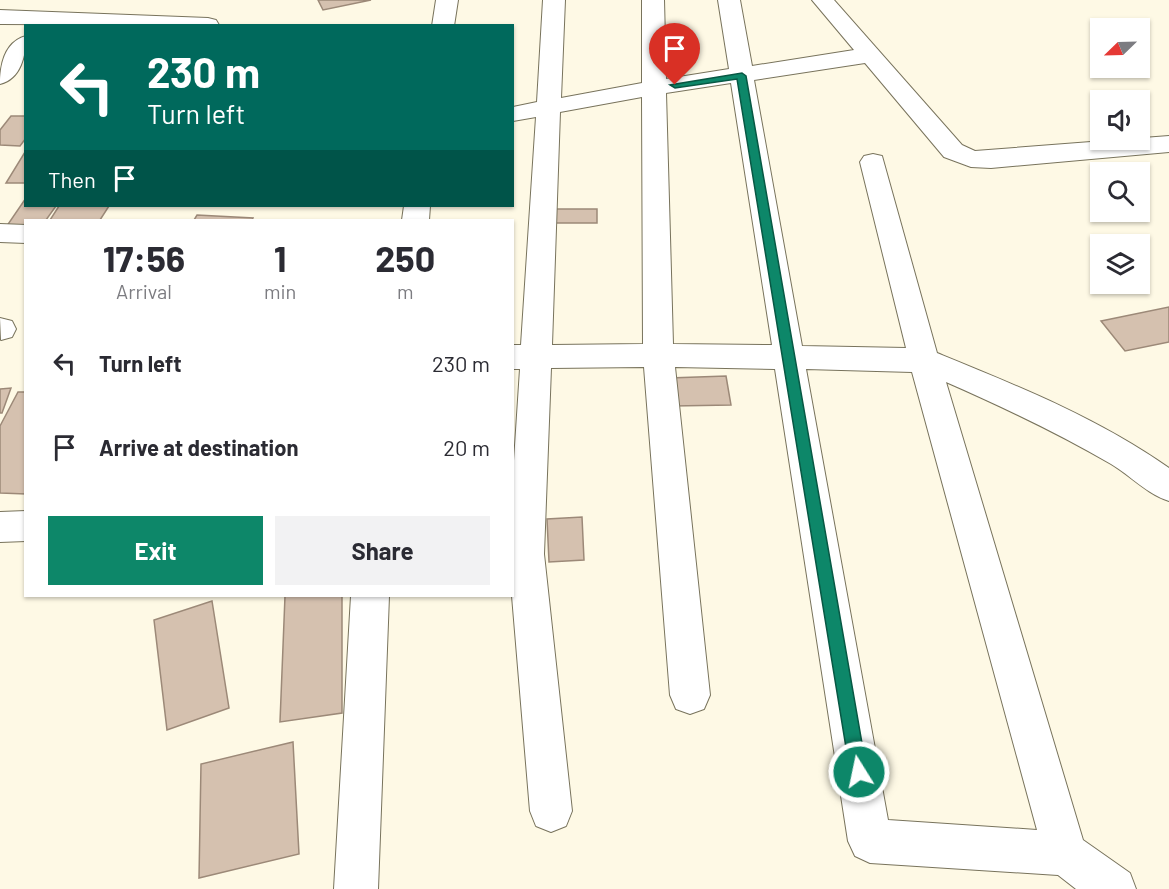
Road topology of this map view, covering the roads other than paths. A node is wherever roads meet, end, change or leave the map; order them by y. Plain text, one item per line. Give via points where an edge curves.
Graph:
1 (57, 0) edge
2 (447, 0) edge
3 (554, 0) edge
4 (652, 0) edge
5 (729, 0) edge
6 (823, 0) edge
7 (0, 18) edge
8 (41, 22) edge
9 (152, 24) edge
10 (443, 24) edge
11 (24, 46) edge
12 (869, 55) junction
13 (742, 76) junction
14 (0, 78) edge
15 (24, 80) edge
16 (653, 88) junction
17 (549, 108) junction
18 (514, 114) edge
19 (1169, 144) edge
20 (873, 162) dead end
21 (0, 233) edge
22 (24, 234) edge
23 (658, 355) junction
24 (525, 357) edge
25 (789, 358) junction
26 (924, 360) junction
27 (1169, 487) edge
28 (24, 526) edge
29 (0, 527) edge
30 (370, 597) edge
31 (690, 695) dead end
32 (551, 811) dead end
33 (1065, 854) junction
34 (356, 889) edge
35 (1114, 889) edge

1 - 8 street
2 - 10 street
3 - 17 street
4 - 16 street
5 - 13 street
6 - 12 street
7 - 8 street
8 - 9 street
11 - 14 street
12 - 13 street
12 - 19 street via 953,151 971,159
13 - 16 street
13 - 25 street
14 - 15 street
16 - 17 street
16 - 23 street
17 - 18 street
17 - 24 street
20 - 26 street
21 - 22 street
23 - 24 street
23 - 25 street
23 - 31 street
24 - 32 street via 526,554
25 - 26 street
25 - 33 street via 870,841
26 - 27 street via 1036,406 1126,456
26 - 33 street
28 - 29 street
30 - 34 street
33 - 35 street

